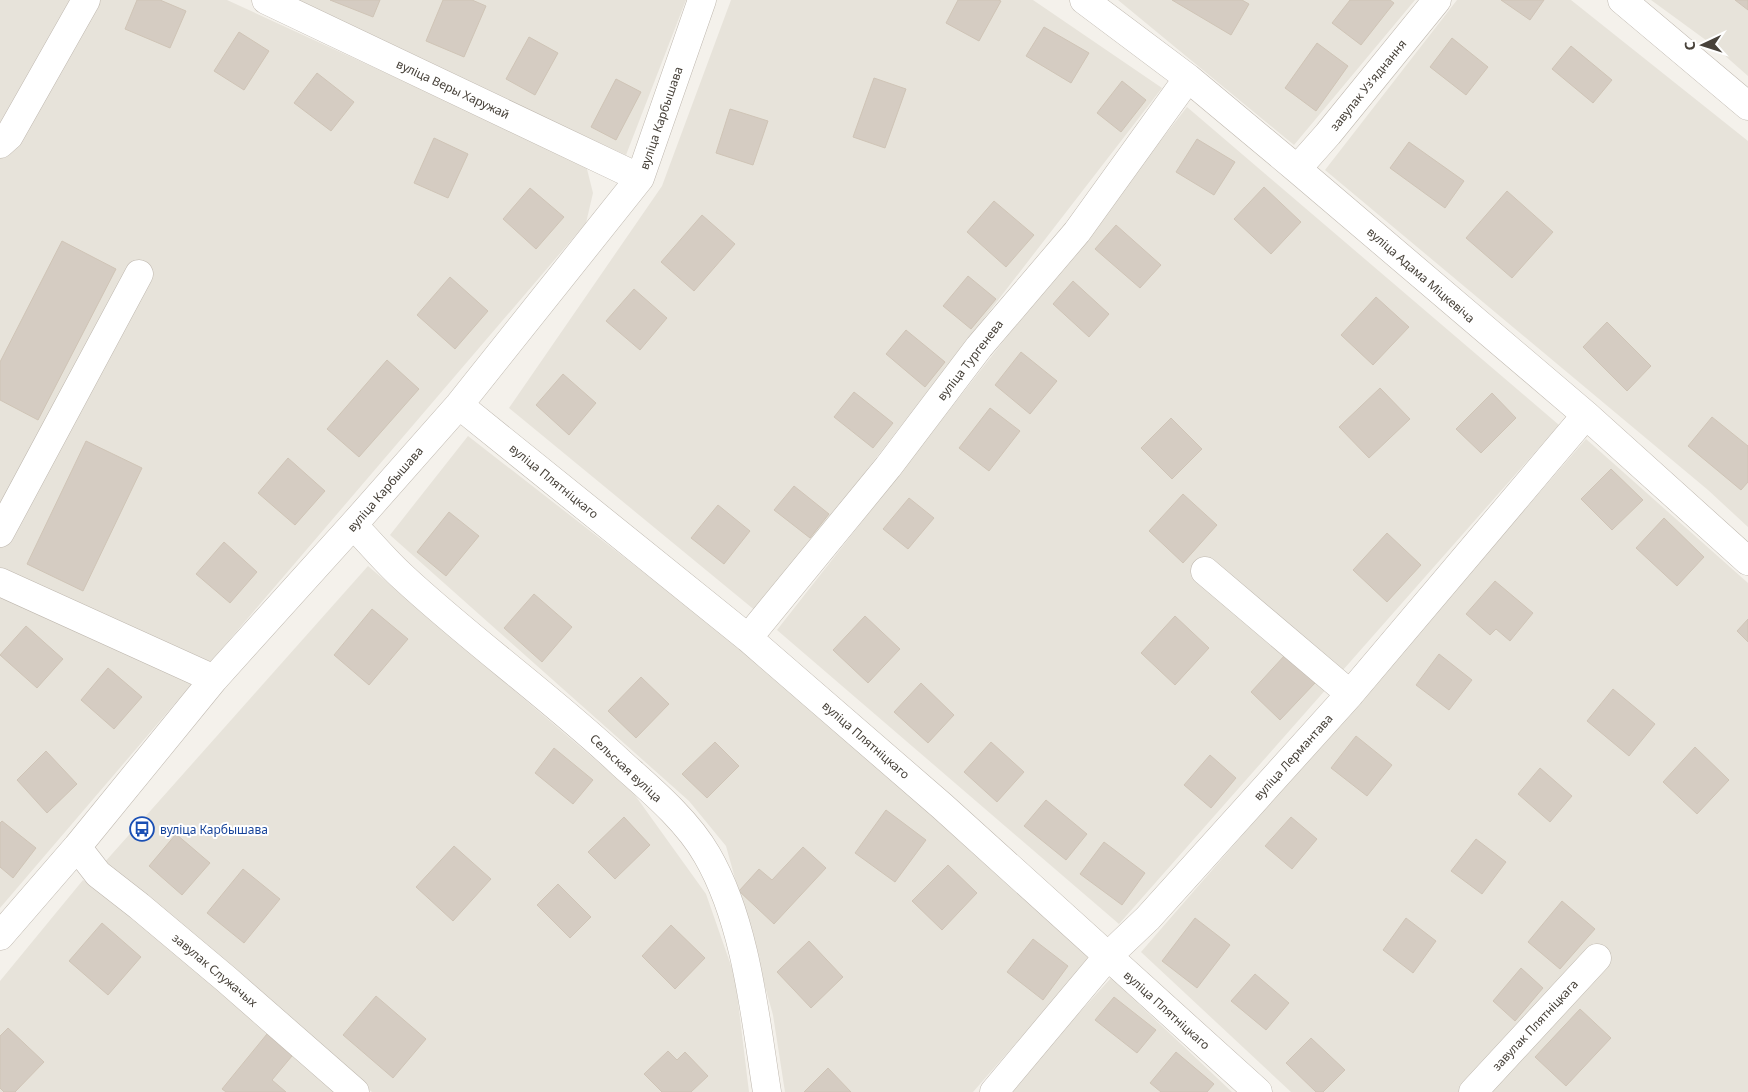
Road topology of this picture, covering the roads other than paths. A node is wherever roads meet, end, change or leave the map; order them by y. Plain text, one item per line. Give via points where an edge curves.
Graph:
1 (86, 0) edge
2 (266, 0) edge
3 (702, 0) edge
4 (1438, 0) edge
5 (1622, 0) edge
6 (1094, 3) edge
7 (1188, 78) junction
8 (1748, 106) edge
9 (0, 144) edge
10 (1297, 169) junction
11 (640, 178) junction
12 (139, 274) dead end
13 (459, 405) junction
14 (1586, 416) junction
15 (353, 525) junction
16 (0, 533) edge
17 (1748, 561) edge
18 (1205, 571) dead end
19 (0, 582) edge
20 (748, 638) junction
21 (214, 679) junction
22 (1350, 694) junction
23 (77, 847) junction
24 (0, 936) edge
25 (1108, 956) junction
26 (1597, 958) dead end
27 (355, 1092) edge
28 (767, 1092) edge
29 (994, 1092) edge
30 (1258, 1092) edge
31 (1473, 1092) edge

1 - 9 street via 10,136
2 - 11 street, вуліца Веры Харужай
3 - 11 street, вуліца Карбышава
4 - 10 street, завулак Узʼяднання
5 - 8 street
6 - 7 street, вуліца Адама Міцкевіча
7 - 10 street, вуліца Адама Міцкевіча
7 - 20 street, вуліца Тургенева via 1077,232 979,347 888,467
10 - 14 street, вуліца Адама Міцкевіча
11 - 13 street, вуліца Карбышава
12 - 16 street
13 - 15 street, вуліца Карбышава
13 - 20 street, вуліца Плятніцкаго
14 - 17 street, вуліца Адама Міцкевіча
14 - 22 street, вуліца Лермантава
15 - 21 street, вуліца Карбышава
15 - 28 street, Сельская вуліца via 401,576 463,631 612,754 680,820 706,854 729,902 750,986
18 - 22 street
19 - 21 street
20 - 25 street, вуліца Плятніцкаго via 942,806
21 - 23 street, вуліца Карбышава
22 - 25 street, вуліца Лермантава via 1148,918
23 - 24 street, вуліца Карбышава
23 - 27 street, завулак Служачых via 98,874 226,978
25 - 29 street, вуліца Лермантава
25 - 30 street, вуліца Плятніцкаго
26 - 31 street, завулак Плятніцкага

